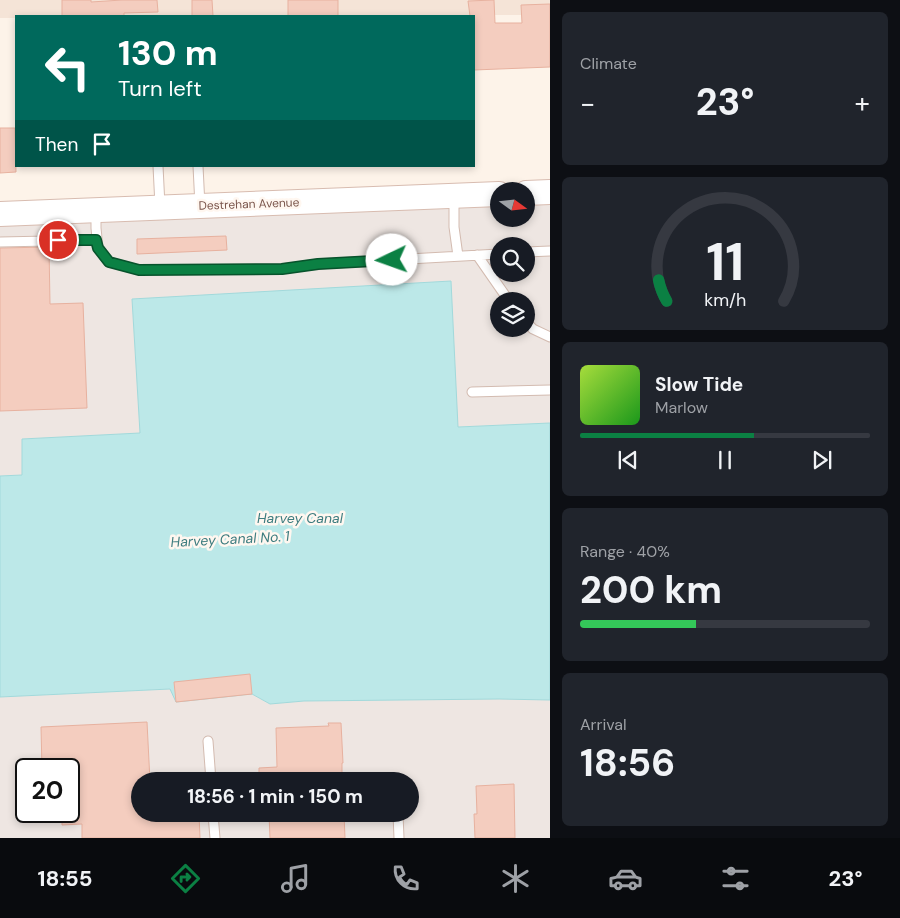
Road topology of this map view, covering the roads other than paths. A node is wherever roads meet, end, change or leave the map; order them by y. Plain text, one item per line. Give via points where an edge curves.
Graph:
1 (158, 167) edge
2 (198, 167) edge
3 (550, 192) edge
4 (535, 193) edge
5 (490, 194) edge
6 (454, 196) junction
7 (200, 206) junction
8 (160, 208) junction
9 (96, 210) junction
10 (0, 214) edge
11 (96, 240) junction
12 (0, 242) edge
13 (550, 251) edge
14 (535, 252) edge
15 (490, 254) edge
16 (476, 255) junction
17 (458, 256) junction
18 (503, 292) edge
19 (535, 330) edge
20 (550, 337) edge
21 (550, 390) edge
22 (472, 392) dead end
23 (208, 741) dead end
24 (210, 772) edge
25 (214, 822) edge
26 (398, 822) edge
27 (215, 838) edge
28 (399, 838) edge

1 - 8 lane
2 - 7 lane
3 - 4 main road
5 - 6 main road, Destrehan Avenue
6 - 7 main road, Destrehan Avenue
6 - 17 lane
7 - 8 main road, Destrehan Avenue
8 - 9 main road, Destrehan Avenue
9 - 10 main road, Destrehan Avenue
9 - 11 lane
11 - 12 lane
11 - 17 lane via 109,262 139,270 282,269
13 - 14 lane
15 - 16 lane
16 - 17 lane
16 - 18 lane
19 - 20 lane
21 - 22 lane
23 - 24 lane
25 - 27 lane
26 - 28 lane

